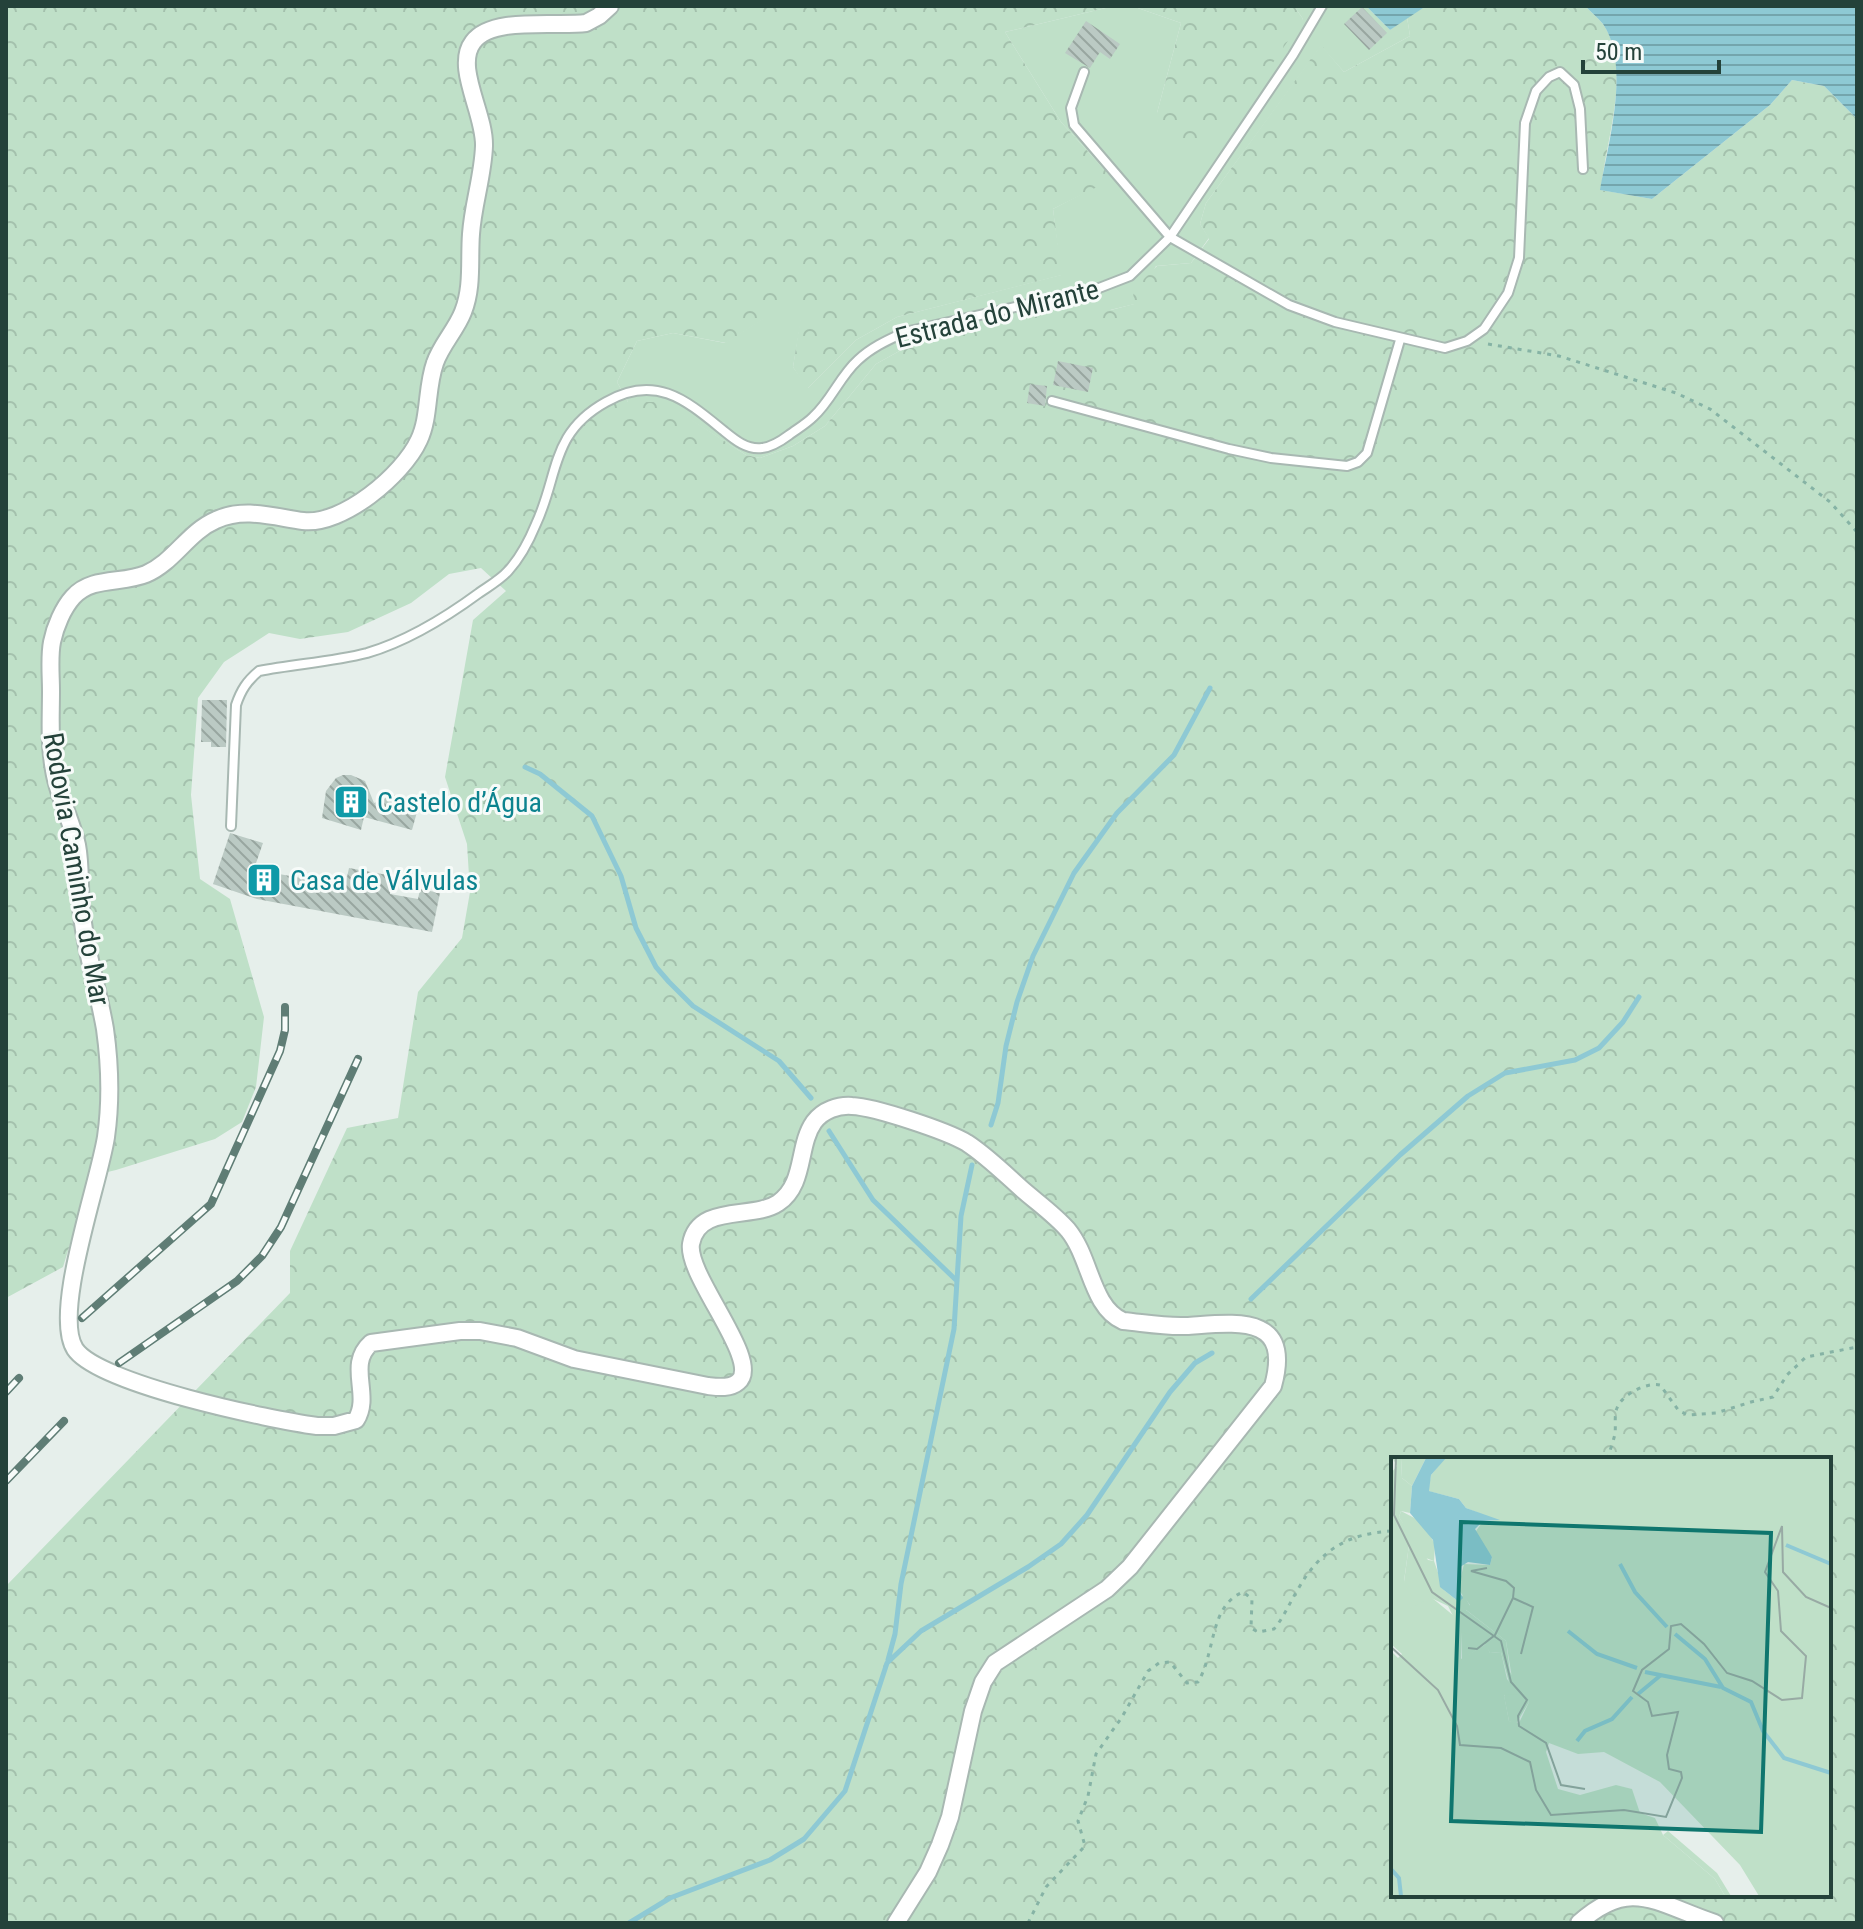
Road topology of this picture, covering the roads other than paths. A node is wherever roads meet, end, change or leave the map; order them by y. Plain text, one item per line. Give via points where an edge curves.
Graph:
1 (610, 6) edge
2 (1322, 6) edge
3 (1084, 72) dead end
4 (1583, 169) dead end
5 (1170, 237) junction
6 (1400, 340) junction
7 (1052, 401) dead end
8 (231, 826) dead end
9 (1628, 1897) edge
10 (1636, 1897) edge
11 (896, 1923) edge
12 (1579, 1923) edge
13 (1715, 1923) edge

1 - 11 street, Rodovia Caminho do Mar via 586,23 495,27 480,34 468,50 466,66 484,135 469,287 463,313 435,362 421,437 410,455 370,494 336,516 304,521 262,513 213,521 152,572 84,589 60,619 52,641 51,745 76,843 82,921 109,1073 106,1138 72,1284 71,1337 87,1360 154,1389 317,1426 356,1420 362,1411 358,1370 371,1343 460,1331 517,1338 574,1359 726,1387 743,1375 741,1357 696,1271 691,1244 697,1230 715,1217 761,1210 786,1198 815,1121 828,1110 850,1106 946,1133 983,1156 1066,1228 1103,1305 1116,1318 1170,1326 1229,1322 1262,1329 1278,1354 1273,1386 1182,1503 1107,1589 1011,1651 983,1682 940,1845
2 - 5 lane, Estrada do Mirante
3 - 5 lane via 1071,108 1074,125
4 - 6 lane via 1580,109 1574,85 1560,72 1536,91 1525,123 1519,258 1508,293 1484,329 1467,341 1445,348
5 - 6 lane via 1289,305
5 - 8 lane, Estrada do Mirante via 1130,276 1099,288 930,325 877,345 857,361 814,416 760,449 739,443 670,393 627,393 606,402 566,437 537,522 506,574 455,611 401,640 366,653 259,671 248,680 236,705
6 - 7 lane via 1372,442 1358,462 1347,466 1229,449
9 - 12 street via 1608,1901
10 - 13 street

